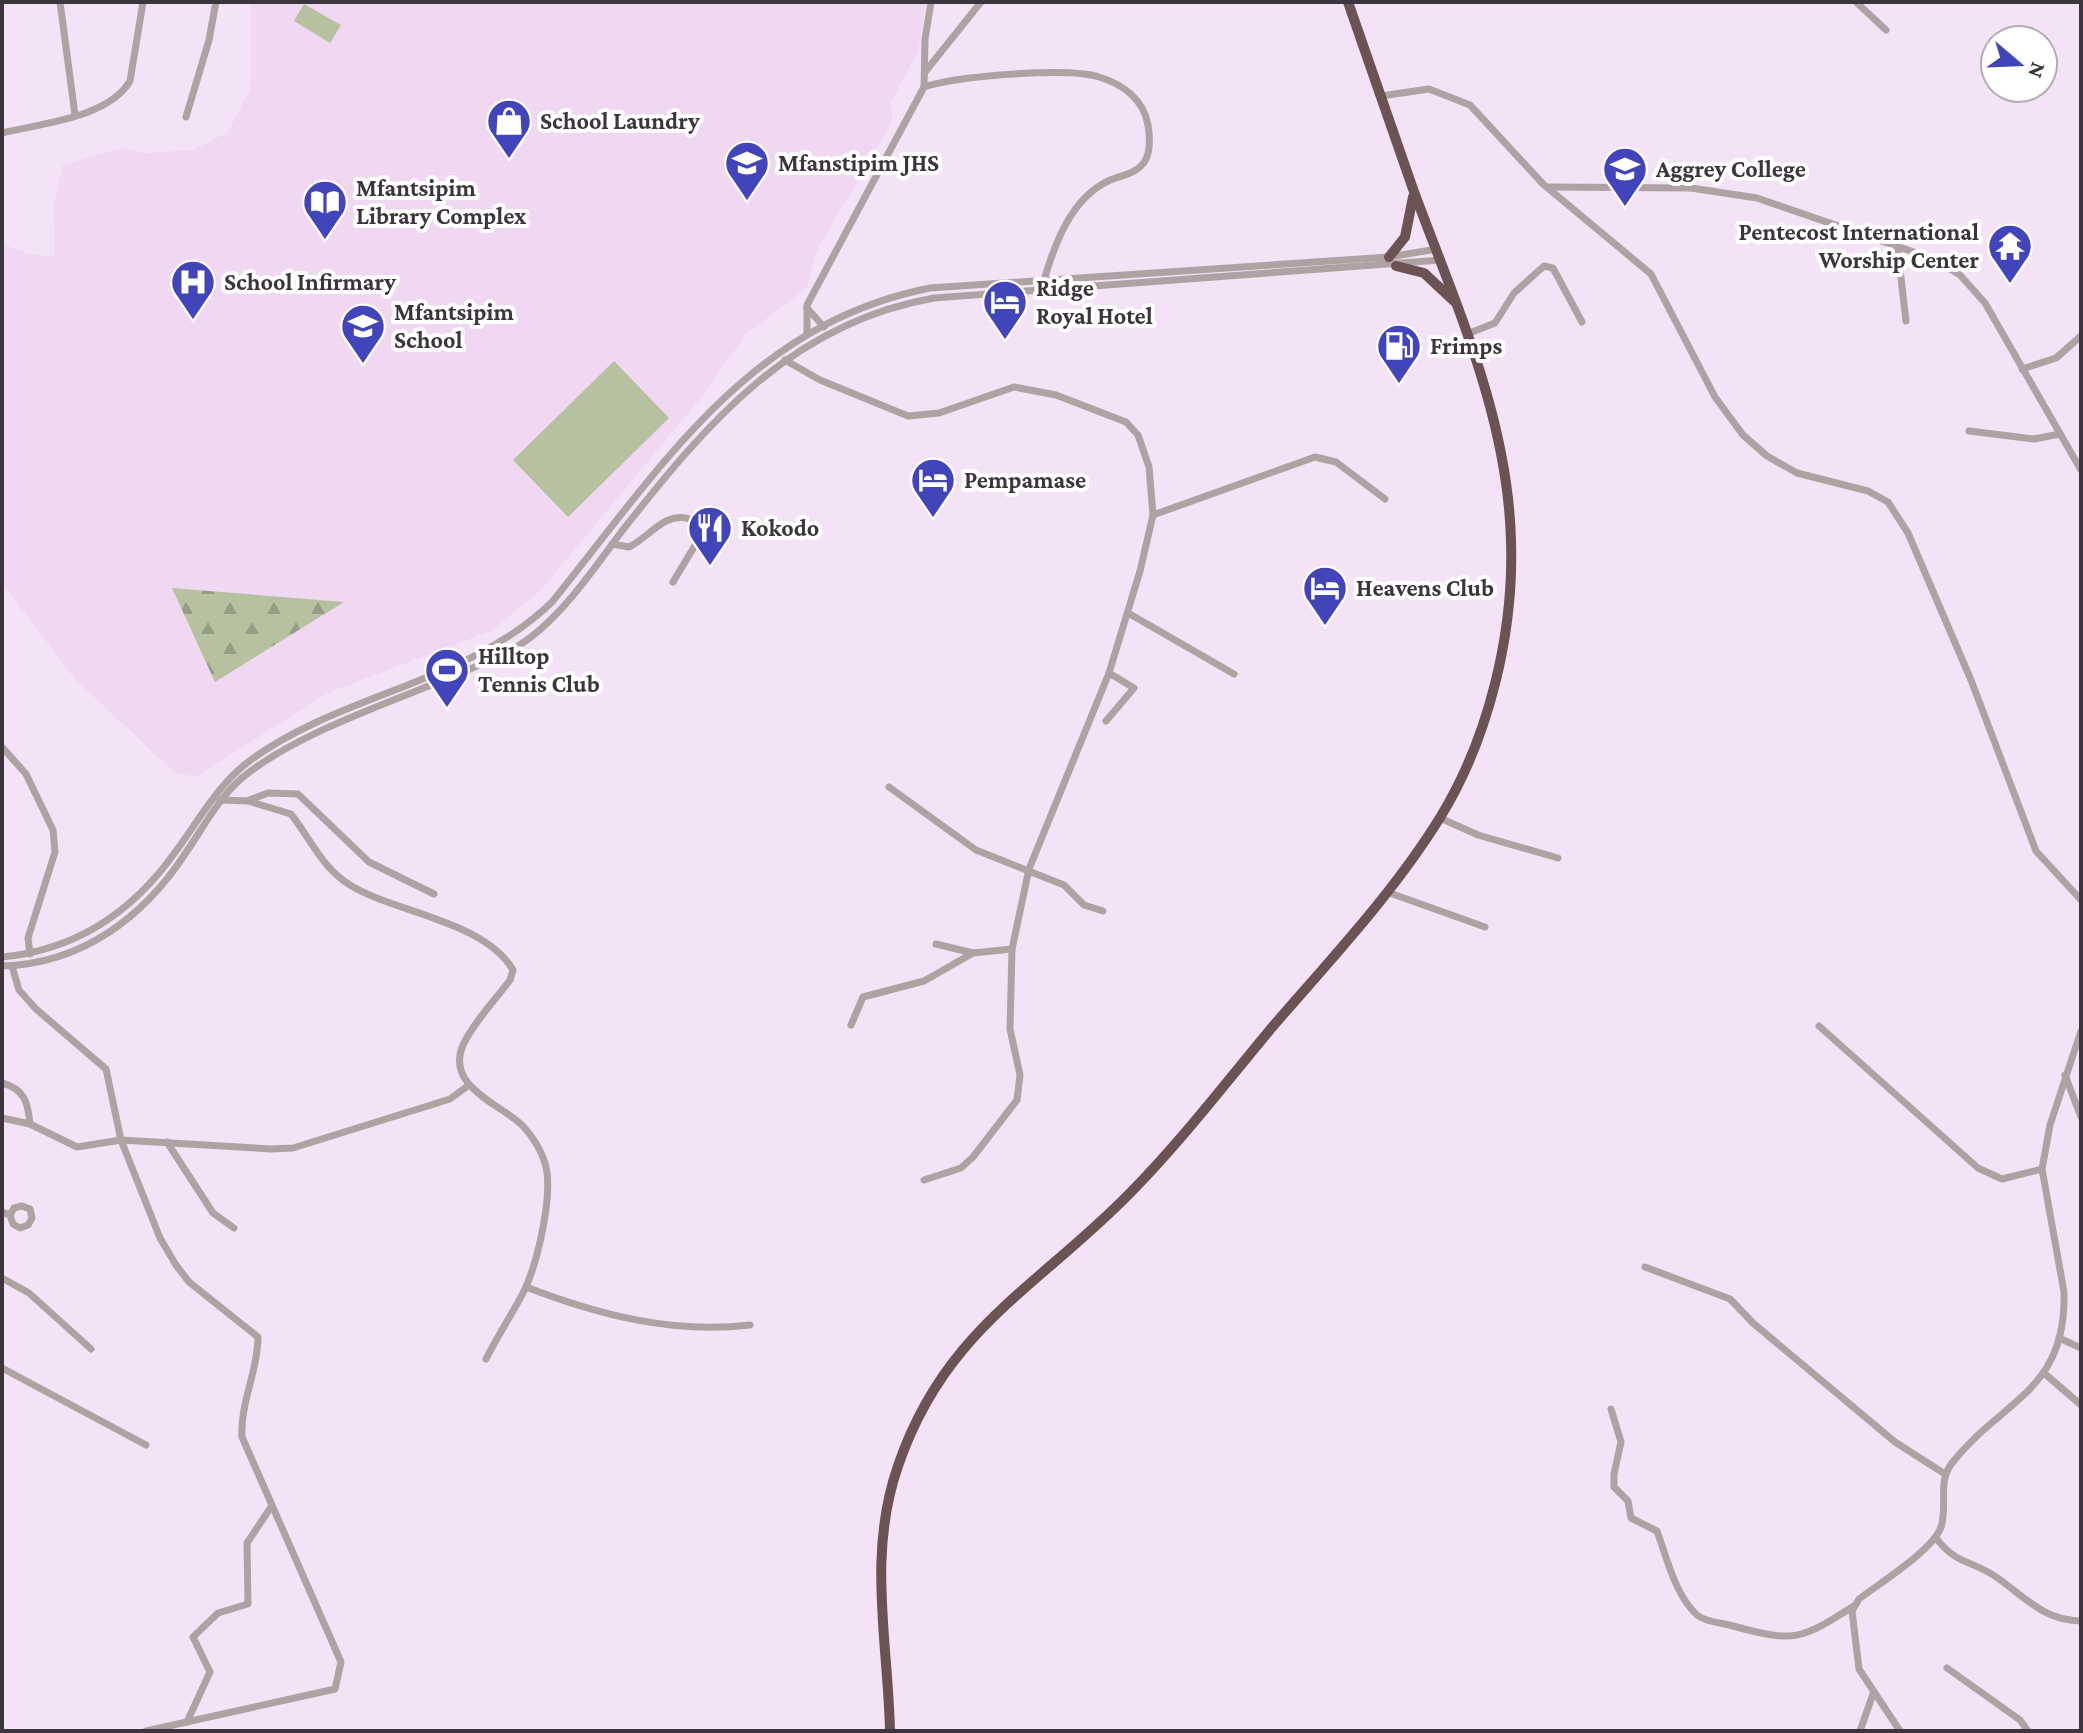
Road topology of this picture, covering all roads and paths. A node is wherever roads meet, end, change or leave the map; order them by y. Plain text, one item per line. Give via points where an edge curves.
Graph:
1 (60, 2) edge
2 (143, 2) edge
3 (216, 2) edge
4 (931, 2) edge
5 (981, 2) edge
6 (1348, 2) edge
7 (1856, 2) edge
8 (1886, 30) dead end
9 (925, 72) junction
10 (924, 87) junction
11 (1381, 96) junction
12 (75, 115) junction
13 (186, 117) dead end
14 (2, 133) edge
15 (1413, 187) junction
16 (1550, 187) junction
17 (1897, 243) junction
18 (1439, 254) junction
19 (1392, 261) junction
20 (1044, 279) junction
21 (1043, 290) junction
22 (1455, 302) junction
23 (807, 308) junction
24 (1906, 321) dead end
25 (1582, 322) dead end
26 (824, 326) junction
27 (807, 334) junction
28 (829, 334) junction
29 (1467, 334) junction
30 (2081, 336) edge
31 (785, 360) junction
32 (2022, 369) junction
33 (748, 373) junction
34 (756, 381) junction
35 (1969, 431) dead end
36 (2060, 434) junction
37 (2081, 470) edge
38 (1385, 499) dead end
39 (1153, 515) junction
40 (612, 544) junction
41 (673, 582) dead end
42 (1128, 613) junction
43 (1109, 673) junction
44 (1234, 674) dead end
45 (1106, 721) dead end
46 (2, 747) edge
47 (889, 787) dead end
48 (212, 799) junction
49 (221, 801) junction
50 (248, 801) junction
51 (1440, 818) junction
52 (1558, 858) dead end
53 (1029, 869) junction
54 (1387, 892) junction
55 (434, 894) dead end
56 (2081, 900) edge
57 (1103, 911) dead end
58 (1485, 927) dead end
59 (936, 944) dead end
60 (1012, 949) junction
61 (973, 953) junction
62 (30, 954) junction
63 (2, 957) edge
64 (2, 966) edge
65 (12, 966) junction
66 (851, 1025) dead end
67 (1819, 1026) dead end
68 (2081, 1031) edge
69 (2065, 1075) junction
70 (2, 1083) edge
71 (469, 1085) junction
72 (2081, 1117) edge
73 (2, 1118) edge
74 (30, 1124) junction
75 (121, 1140) junction
76 (167, 1142) junction
77 (2042, 1169) junction
78 (924, 1180) dead end
79 (234, 1228) dead end
80 (1645, 1267) dead end
81 (2, 1278) edge
82 (526, 1287) junction
83 (750, 1325) dead end
84 (2059, 1338) junction
85 (2081, 1348) edge
86 (91, 1349) dead end
87 (486, 1359) dead end
88 (2, 1368) edge
89 (2044, 1373) junction
90 (2081, 1405) edge
91 (1611, 1409) dead end
92 (146, 1445) dead end
93 (1945, 1474) junction
94 (271, 1507) junction
95 (1936, 1538) junction
96 (1854, 1606) junction
97 (2081, 1621) edge
98 (1947, 1668) dead end
99 (1873, 1694) junction
100 (187, 1722) junction
101 (144, 1731) edge
102 (890, 1731) edge
103 (1860, 1731) edge
104 (1900, 1731) edge
105 (2028, 1731) edge

1 - 12 street
2 - 12 street via 124,92
3 - 13 street
4 - 9 street
5 - 9 street
6 - 11 highway
7 - 8 street
9 - 10 street
10 - 20 street via 956,77 1093,75 1139,102 1150,136 1145,160 1137,170 1100,186 1072,213
10 - 23 street
11 - 15 highway
11 - 16 street via 1429,89 1465,101
12 - 14 street
15 - 18 highway
15 - 19 highway via 1410,222
16 - 17 street via 1729,193 1770,201
16 - 56 street via 1651,274 1715,397 1743,435 1784,466 1868,491 1899,516 1971,680 2036,851
17 - 24 street
17 - 32 street via 1960,275 1985,303
18 - 19 street
18 - 22 highway
19 - 20 street
19 - 21 street
19 - 22 highway via 1424,273
20 - 21 street
20 - 26 street via 924,289
21 - 28 street via 926,300
22 - 29 highway
23 - 26 street
23 - 27 street
25 - 29 street via 1553,268 1544,266 1514,293 1495,323
26 - 27 street
26 - 28 street
27 - 33 street
28 - 31 street
29 - 51 highway via 1498,435 1511,564 1490,699
30 - 32 street via 2056,358
31 - 34 street
31 - 39 street via 908,416 939,413 1014,387 1067,399 1126,422 1138,435 1149,467
32 - 36 street
33 - 34 street
33 - 48 street via 648,480 552,602 524,627 487,650 264,751 234,773
34 - 40 street
35 - 36 street via 2034,439
36 - 37 street
38 - 39 street via 1336,462 1315,457
39 - 42 street
40 - 41 street via 629,547 665,520 690,519 700,537
40 - 49 street via 530,638 281,754 252,770
42 - 43 street
42 - 44 street
43 - 45 street via 1134,688
43 - 53 street
46 - 62 street via 26,774 53,830 55,852 28,938
47 - 53 street via 976,850
48 - 49 street
48 - 62 street via 161,872 132,903 83,937
49 - 50 street
49 - 65 street via 168,878 123,923 61,956
50 - 55 street via 268,793 298,794 369,862
50 - 71 street via 291,814 315,851 351,886 429,914 507,959 513,970 510,980 461,1050
51 - 52 street
51 - 54 highway
53 - 57 street via 1067,887 1084,905
53 - 60 street
54 - 58 street
54 - 102 highway via 1132,1191 996,1311 928,1399 897,1468 882,1533 878,1584
59 - 61 street
60 - 61 street
60 - 78 street via 1010,1029 1020,1075 1017,1100 961,1168
61 - 66 street via 924,981 863,997
62 - 63 street
64 - 65 street
65 - 75 street via 19,990 106,1069
67 - 77 street via 1978,1168 2002,1179
68 - 69 street
69 - 72 street
69 - 77 street
70 - 74 street via 28,1101
71 - 76 street via 450,1099 293,1148
71 - 82 street via 521,1124 545,1163 548,1188
73 - 74 street
74 - 75 street via 77,1147
75 - 76 street
75 - 94 street via 176,1265 189,1282 258,1337 242,1437
76 - 79 street via 213,1213
77 - 84 street via 2064,1292
80 - 93 street via 1730,1299 1895,1442
81 - 86 street via 29,1293
82 - 83 street via 574,1305 667,1326 707,1330
82 - 87 street
84 - 85 street
84 - 89 street
88 - 92 street
89 - 90 street
89 - 93 street
91 - 96 street via 1621,1442 1614,1487 1628,1501 1631,1518 1657,1531 1674,1580 1697,1614 1790,1638 1806,1635
93 - 95 street via 1944,1510
94 - 100 street via 247,1543 248,1604 218,1613 193,1637 210,1672
94 - 100 street via 341,1662 340,1680 335,1689
95 - 96 street
95 - 97 street via 1956,1560 1997,1577 2045,1615
96 - 99 street via 1859,1669
98 - 105 street
99 - 103 street
99 - 104 street
100 - 101 street

